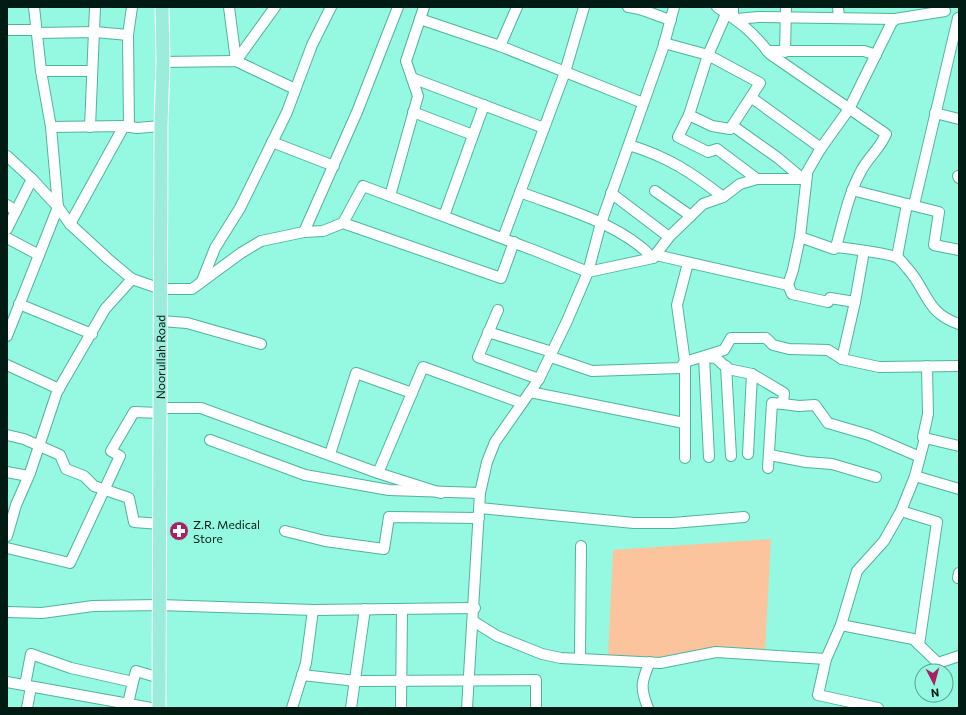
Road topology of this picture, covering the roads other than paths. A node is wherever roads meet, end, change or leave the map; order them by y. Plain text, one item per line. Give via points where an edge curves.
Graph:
1 (34, 7) edge
2 (95, 7) edge
3 (132, 7) edge
4 (162, 7) edge
5 (229, 7) edge
6 (275, 7) edge
7 (331, 7) edge
8 (398, 7) edge
9 (424, 7) edge
10 (517, 7) edge
11 (584, 7) edge
12 (628, 7) edge
13 (674, 7) edge
14 (717, 7) edge
15 (786, 7) edge
16 (838, 7) edge
17 (945, 9) edge
18 (732, 14) edge
19 (786, 18) junction
20 (838, 18) junction
21 (958, 18) edge
22 (420, 19) junction
23 (895, 19) junction
24 (671, 20) junction
25 (7, 30) edge
26 (37, 31) junction
27 (95, 32) junction
28 (128, 35) junction
29 (664, 43) junction
30 (500, 46) junction
31 (768, 51) junction
32 (785, 52) junction
33 (708, 55) junction
34 (876, 55) junction
35 (236, 61) junction
36 (163, 62) junction
37 (41, 71) junction
38 (92, 71) junction
39 (565, 72) junction
40 (412, 78) junction
41 (295, 89) junction
42 (752, 98) junction
43 (643, 103) junction
44 (484, 105) junction
45 (849, 110) junction
46 (413, 112) junction
47 (934, 113) junction
48 (689, 115) junction
49 (959, 119) edge
50 (127, 126) junction
51 (161, 126) junction
52 (51, 127) junction
53 (90, 127) junction
54 (544, 128) junction
55 (730, 129) junction
56 (474, 135) junction
57 (272, 142) junction
58 (628, 145) junction
59 (821, 148) junction
60 (7, 156) edge
61 (334, 166) junction
62 (805, 177) junction
63 (32, 178) junction
64 (757, 179) junction
65 (852, 190) junction
66 (655, 191) dead end
67 (520, 192) junction
68 (611, 192) junction
69 (390, 196) junction
70 (723, 197) junction
71 (910, 204) junction
72 (7, 205) edge
73 (58, 207) junction
74 (16, 211) junction
75 (444, 216) junction
76 (691, 216) junction
77 (343, 223) junction
78 (601, 223) junction
79 (70, 224) junction
80 (7, 229) edge
81 (304, 232) junction
82 (669, 237) junction
83 (800, 237) junction
84 (7, 238) edge
85 (503, 238) junction
86 (514, 242) junction
87 (836, 247) junction
88 (959, 250) edge
89 (864, 251) junction
90 (39, 254) junction
91 (654, 256) junction
92 (897, 257) junction
93 (688, 263) junction
94 (588, 272) junction
95 (132, 279) junction
96 (202, 281) junction
97 (788, 285) junction
98 (161, 289) junction
99 (855, 302) junction
100 (19, 304) junction
101 (498, 310) dead end
102 (161, 321) junction
103 (959, 324) edge
104 (488, 332) junction
105 (92, 334) junction
106 (7, 336) edge
107 (261, 344) dead end
108 (552, 355) junction
109 (704, 357) junction
110 (842, 358) junction
111 (685, 362) junction
112 (7, 365) edge
113 (726, 366) junction
114 (927, 366) junction
115 (959, 366) edge
116 (752, 374) junction
117 (539, 379) junction
118 (59, 389) junction
119 (530, 392) junction
120 (412, 393) junction
121 (522, 403) junction
122 (783, 404) junction
123 (161, 410) junction
124 (684, 423) junction
125 (7, 434) edge
126 (925, 438) junction
127 (210, 440) dead end
128 (39, 446) junction
129 (959, 446) edge
130 (330, 454) junction
131 (748, 454) dead end
132 (770, 455) junction
133 (731, 456) dead end
134 (709, 457) dead end
135 (920, 457) junction
136 (685, 458) dead end
137 (768, 468) dead end
138 (7, 472) edge
139 (378, 473) junction
140 (28, 476) junction
141 (915, 476) junction
142 (876, 477) dead end
143 (103, 489) junction
144 (959, 489) edge
145 (441, 493) junction
146 (480, 494) junction
147 (480, 508) junction
148 (901, 511) junction
149 (744, 517) dead end
150 (479, 518) junction
151 (160, 524) junction
152 (8, 529) edge
153 (286, 531) dead end
154 (581, 546) dead end
155 (7, 548) edge
156 (160, 605) junction
157 (474, 608) junction
158 (365, 609) junction
159 (402, 609) junction
160 (313, 610) junction
161 (7, 612) edge
162 (474, 621) junction
163 (840, 625) junction
164 (919, 645) junction
165 (959, 656) edge
166 (580, 658) junction
167 (826, 659) junction
168 (650, 662) junction
169 (302, 674) junction
170 (160, 678) junction
171 (470, 679) junction
172 (356, 681) junction
173 (400, 681) junction
174 (7, 682) edge
175 (132, 682) junction
176 (28, 686) junction
177 (101, 704) edge
178 (127, 706) edge
179 (27, 708) edge
180 (151, 708) edge
181 (159, 708) edge
182 (292, 708) edge
183 (351, 708) edge
184 (401, 708) edge
185 (467, 708) edge
186 (536, 708) edge
187 (648, 708) edge
188 (878, 708) edge

1 - 26 street
2 - 27 street
3 - 28 street
4 - 36 main road, Noorullah Road
5 - 35 street
6 - 35 street
7 - 41 street
8 - 61 street
9 - 22 street
10 - 30 street
11 - 39 street
12 - 24 street via 643,8 647,13
13 - 24 street
14 - 18 street
15 - 19 street
16 - 20 street
17 - 21 street
17 - 23 street
18 - 19 street
18 - 31 street
18 - 33 street
19 - 20 street
19 - 32 street
20 - 23 street
21 - 47 street
22 - 30 street
22 - 40 street via 406,61
23 - 34 street
24 - 29 street
25 - 26 street
26 - 27 street
26 - 37 street
27 - 28 street
27 - 38 street
28 - 50 street
29 - 33 street
29 - 43 street
30 - 39 street
31 - 32 street
31 - 45 street
32 - 34 street via 864,51
33 - 42 street via 760,83
33 - 48 street
34 - 45 street
35 - 36 street
35 - 41 street
36 - 51 main road, Noorullah Road
37 - 38 street
37 - 52 street
38 - 53 street
39 - 43 street
39 - 54 street
40 - 44 street
40 - 46 street via 418,96
41 - 57 street
42 - 55 street
42 - 59 street
43 - 58 street
44 - 54 street
44 - 56 street
45 - 59 street
45 - 65 street via 886,134 882,145 861,171
46 - 56 street
46 - 69 street
47 - 49 street
47 - 71 street
48 - 55 street via 712,126
48 - 64 street via 678,137 708,152 716,149
50 - 51 street
50 - 53 street
50 - 79 street
51 - 98 main road, Noorullah Road
52 - 53 street
52 - 73 street
54 - 67 street
55 - 62 street via 733,126
56 - 75 street
57 - 61 street
57 - 96 street via 240,208 215,248
58 - 68 street
58 - 70 street via 678,164
59 - 62 street
60 - 63 street
61 - 81 street
62 - 64 street
62 - 83 street
63 - 73 street
63 - 74 street
64 - 70 street via 740,184
65 - 71 street
65 - 87 street
66 - 76 street
67 - 78 street
67 - 85 street
68 - 78 street
68 - 82 street
69 - 75 street
69 - 77 street via 363,186
70 - 76 street via 703,204
71 - 88 street via 939,212 934,245
71 - 92 street
72 - 74 street
73 - 79 street
73 - 90 street
74 - 80 street
75 - 85 street
76 - 82 street
77 - 81 street via 323,231
77 - 86 street via 501,278
78 - 91 street via 641,245
78 - 94 street
79 - 95 street
81 - 96 street via 261,241
82 - 91 street
83 - 87 street via 834,249
83 - 97 street
84 - 90 street
85 - 86 street
86 - 94 street
87 - 89 street
89 - 92 street
89 - 99 street
90 - 100 street
91 - 93 street
91 - 94 street
92 - 103 street via 919,282 935,310
93 - 97 street
93 - 111 street via 677,305
94 - 108 street
95 - 98 street
95 - 105 street via 105,309
96 - 98 street via 192,289
97 - 99 street via 792,294 828,302 830,298
98 - 102 main road, Noorullah Road
99 - 110 street
100 - 105 street
100 - 106 street
101 - 104 street
102 - 107 street via 187,323
102 - 123 main road, Noorullah Road
104 - 108 street
104 - 117 street via 478,357
105 - 118 street
108 - 111 street via 592,371 680,368
108 - 117 street
109 - 110 street via 724,350 731,338 740,336 766,338 773,345 789,350 828,350
109 - 111 street
109 - 113 street via 716,358
109 - 134 street
110 - 114 street via 879,367
111 - 124 street
112 - 118 street
113 - 116 street
113 - 133 street
114 - 115 street
114 - 126 street via 928,414 923,437
116 - 122 street via 784,393
116 - 131 street
117 - 119 street
118 - 128 street
119 - 121 street
119 - 124 street
120 - 121 street via 423,367
120 - 130 street via 356,373
120 - 139 street
121 - 146 street via 495,442 486,462
122 - 132 street via 772,403
122 - 135 street via 815,405 828,423 868,435
123 - 130 street via 200,408
123 - 143 street via 134,412 111,451 120,456
123 - 151 main road, Noorullah Road
124 - 136 street
125 - 128 street
126 - 129 street
126 - 135 street
127 - 145 street via 305,475 389,490
128 - 140 street
128 - 143 street via 60,455 66,469 84,476 94,486
130 - 139 street
132 - 137 street
132 - 142 street via 832,464
135 - 141 street
138 - 140 street
139 - 145 street
140 - 152 street
141 - 144 street
141 - 148 street
143 - 151 street via 129,498 134,522
143 - 155 street via 70,563
145 - 146 street
146 - 147 street
147 - 149 street via 634,523 674,523
147 - 150 street
148 - 163 street via 884,541 857,571
148 - 164 street via 937,522
150 - 153 street via 389,517 384,549 325,541
150 - 157 street
151 - 156 main road, Noorullah Road
154 - 166 street
156 - 160 street
156 - 161 street via 93,606 42,613
156 - 170 main road, Noorullah Road
157 - 159 street
157 - 162 street
158 - 159 street
158 - 160 street
158 - 172 street
159 - 173 street
160 - 169 street via 306,663
162 - 166 street via 497,636 542,654
162 - 171 street
163 - 164 street via 913,639
163 - 167 street
164 - 165 street via 938,663
166 - 168 street
167 - 168 street via 716,652
167 - 188 street via 818,695
168 - 187 street via 641,681
169 - 172 street
169 - 182 street
170 - 175 street via 136,671
170 - 181 main road, Noorullah Road
171 - 173 street
171 - 185 street
171 - 186 street via 536,680
172 - 173 street
172 - 183 street
173 - 184 street
174 - 176 street
175 - 176 street via 71,668 32,654
175 - 178 street
176 - 177 street
176 - 179 street
177 - 178 street
178 - 180 street

